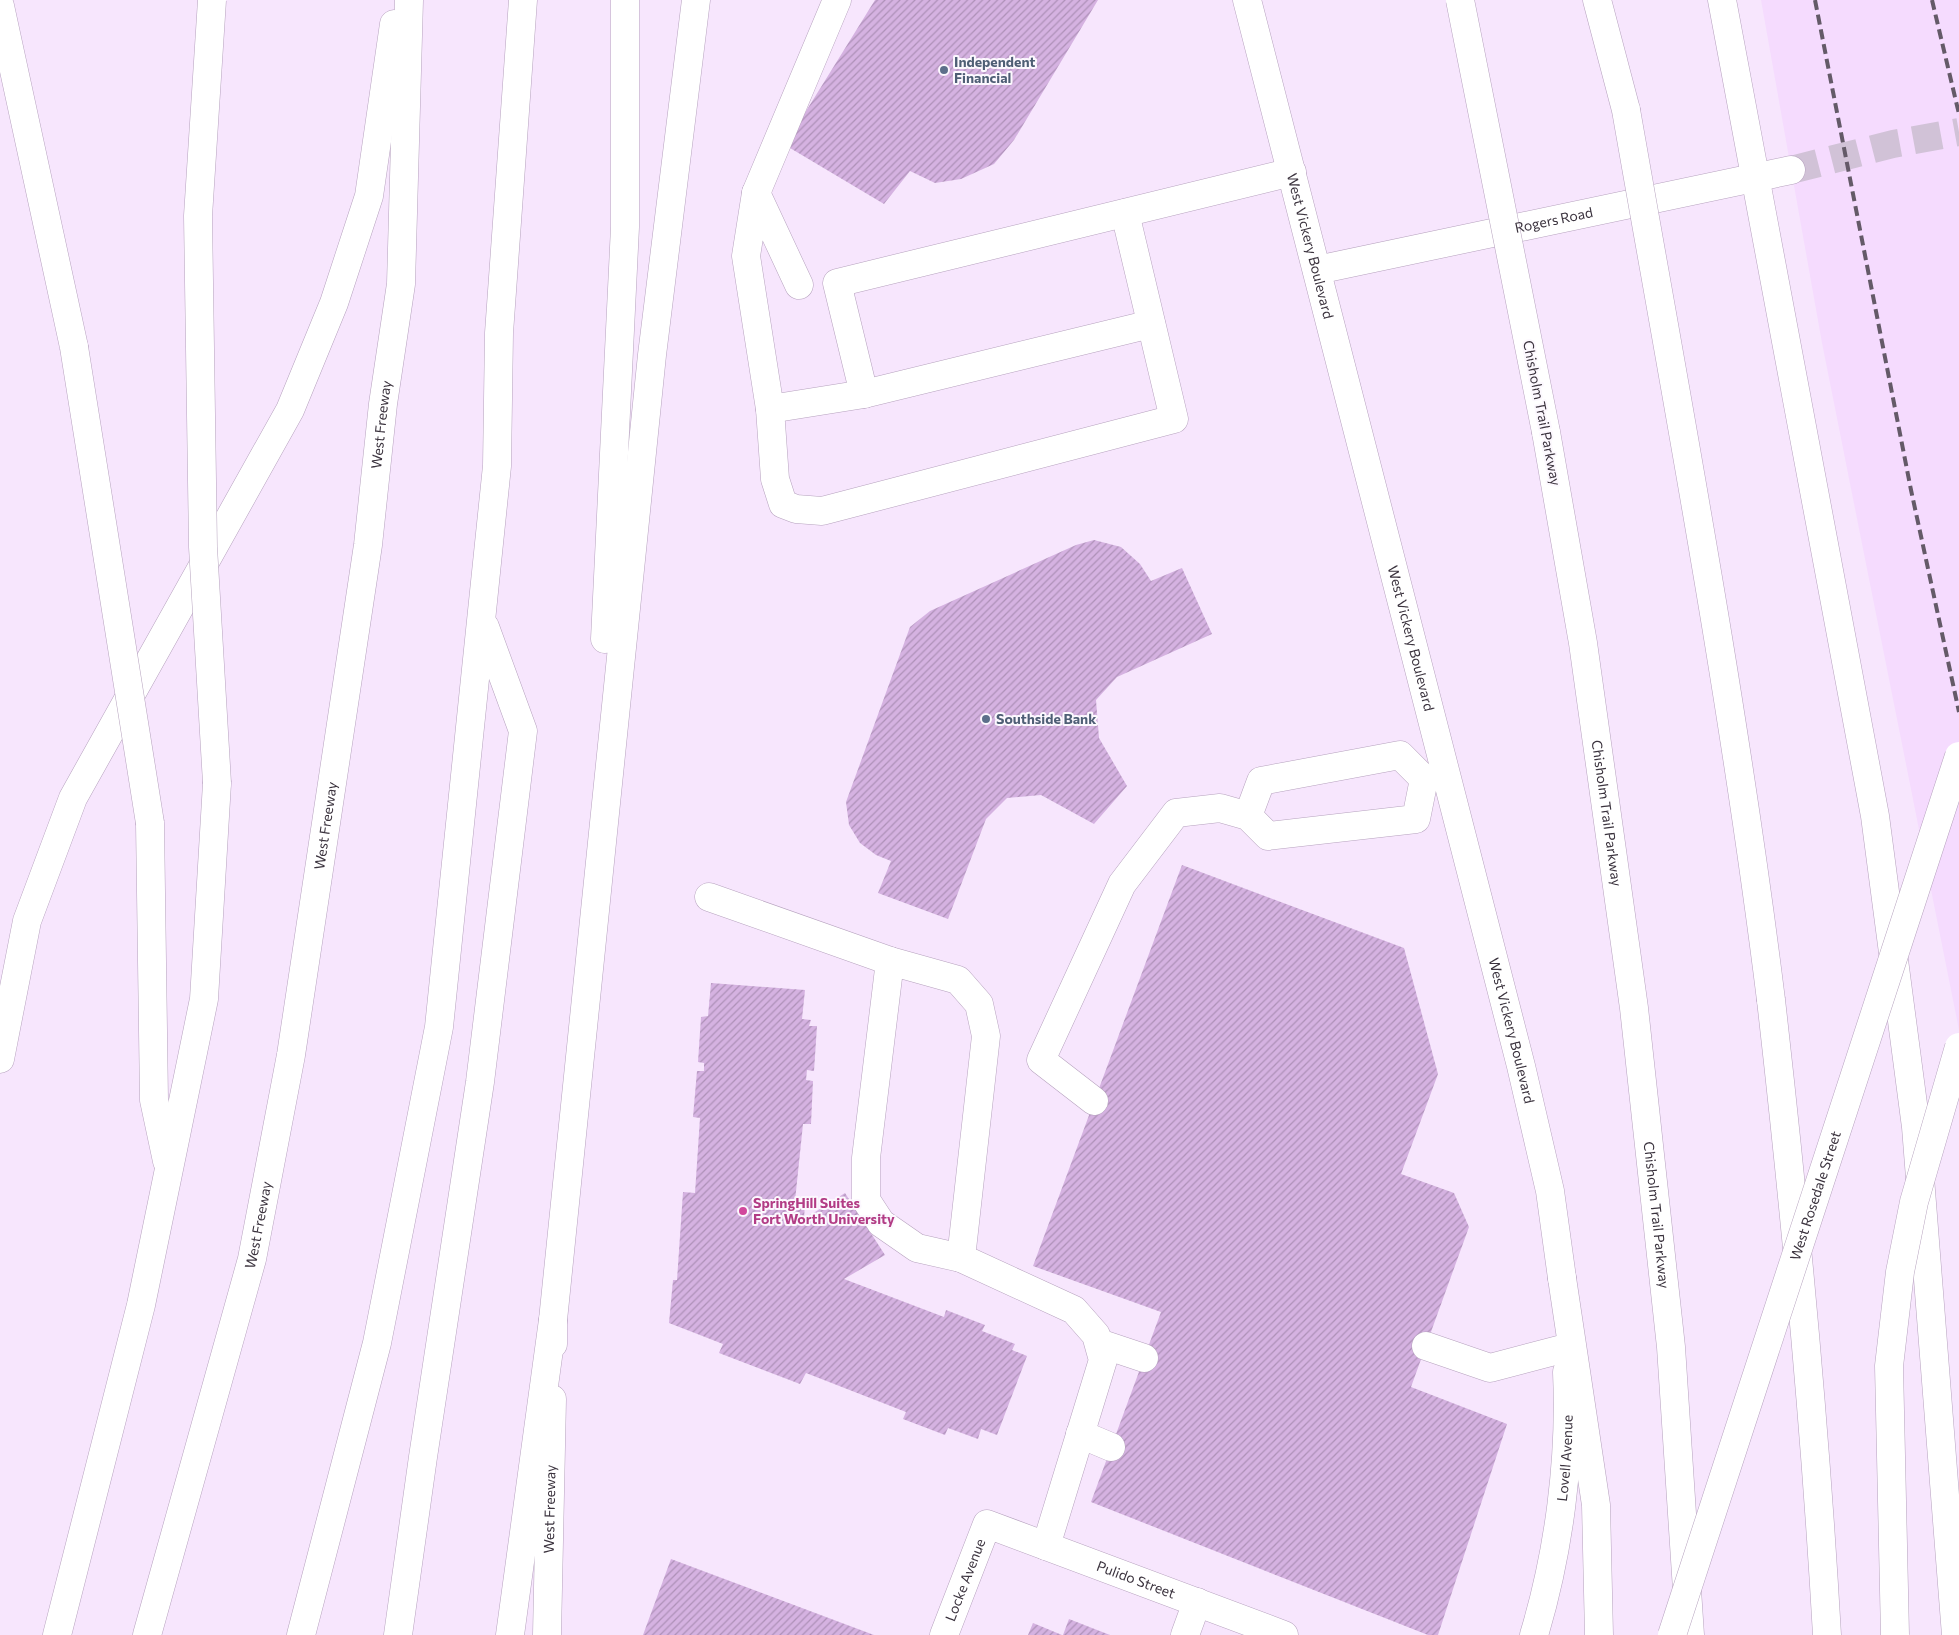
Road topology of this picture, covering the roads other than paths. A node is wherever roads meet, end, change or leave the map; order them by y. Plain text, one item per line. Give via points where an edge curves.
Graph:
1 (212, 0) edge
2 (397, 0) edge
3 (409, 0) edge
4 (523, 0) edge
5 (625, 0) edge
6 (696, 0) edge
7 (837, 0) edge
8 (1247, 0) edge
9 (1460, 0) edge
10 (1597, 0) edge
11 (1615, 0) edge
12 (1722, 0) edge
13 (0, 6) edge
14 (1626, 110) junction
15 (1791, 170) tunnel mouth
16 (1292, 172) junction
17 (1756, 178) junction
18 (756, 193) junction
19 (1125, 213) junction
20 (1317, 270) junction
21 (799, 284) dead end
22 (1151, 324) junction
23 (864, 394) junction
24 (770, 409) junction
25 (483, 621) junction
26 (1959, 756) edge
27 (1434, 777) junction
28 (1248, 816) junction
29 (709, 897) dead end
30 (890, 962) junction
31 (583, 1025) junction
32 (1959, 1047) edge
33 (0, 1059) edge
34 (1094, 1101) dead end
35 (170, 1173) junction
36 (962, 1258) junction
37 (1562, 1278) junction
38 (553, 1320) junction
39 (1099, 1343) junction
40 (1426, 1346) dead end
41 (1566, 1348) junction
42 (1144, 1358) dead end
43 (1080, 1434) junction
44 (1111, 1447) dead end
45 (987, 1524) joint
46 (1046, 1546) junction
47 (1197, 1602) junction
48 (1957, 1620) edge
49 (57, 1635) edge
50 (147, 1635) edge
51 (300, 1635) edge
52 (398, 1635) edge
53 (510, 1635) edge
54 (547, 1635) edge
55 (944, 1635) edge
56 (1185, 1635) edge
57 (1284, 1635) edge
58 (1534, 1635) edge
59 (1599, 1635) edge
60 (1672, 1635) edge
61 (1690, 1635) edge
62 (1827, 1635) edge
63 (1895, 1635) edge

1 - 35 main road, bridge via 198,216 203,547 217,783 204,999
2 - 33 main road via 369,196 334,303 290,410 73,798 27,921
3 - 50 main road, West Freeway via 401,284 362,584 291,1055 252,1259
4 - 25 main road via 499,333 497,466
5 - 31 main road via 622,316
6 - 31 main road via 652,355
7 - 18 main road
8 - 16 main road, West Vickery Boulevard
9 - 61 main road, Chisholm Trail Parkway, bridge via 1557,492 1584,652 1634,1008 1671,1347
10 - 14 main road
11 - 14 main road
12 - 17 main road
13 - 35 main road, bridge via 74,346 150,823 154,1100
14 - 62 main road, bridge via 1721,649 1756,874 1788,1151 1820,1516
15 - 17 main road, Rogers Road
16 - 19 main road
16 - 20 main road, West Vickery Boulevard
17 - 20 main road, Rogers Road
17 - 48 main road via 1875,816 1916,1127
18 - 21 main road
18 - 24 main road via 746,256
19 - 22 main road
19 - 23 main road via 837,283
20 - 27 main road, West Vickery Boulevard
22 - 23 main road
22 - 24 main road via 1174,419 822,511 796,509 782,504 775,479
23 - 24 main road
25 - 51 main road via 439,1027 377,1343
25 - 52 main road via 523,732 480,1082
26 - 60 main road, West Rosedale Street, bridge
27 - 28 main road via 1400,754 1262,781
27 - 28 main road via 1416,819 1268,836
27 - 37 main road, West Vickery Boulevard via 1523,1076 1550,1190
28 - 34 main road via 1220,808 1176,814 1122,884 1041,1060
29 - 30 main road
30 - 36 main road via 866,1158 866,1200 881,1223 917,1248
30 - 36 main road via 958,980 980,1004 986,1036
31 - 38 main road, West Freeway
32 - 63 main road, bridge via 1914,1202 1900,1272 1889,1366
35 - 49 main road via 106,1449
36 - 39 main road via 1074,1310
37 - 41 main road, Lovell Avenue
37 - 59 main road via 1596,1505
38 - 53 main road
38 - 54 main road, West Freeway
39 - 42 main road
39 - 43 main road via 1103,1360
40 - 41 main road via 1490,1368
41 - 58 main road, Lovell Avenue via 1568,1402 1558,1526
43 - 44 main road
43 - 46 main road
45 - 46 main road, Pulido Street
45 - 55 main road, Locke Avenue
46 - 47 main road, Pulido Street
47 - 56 main road
47 - 57 main road, Pulido Street

